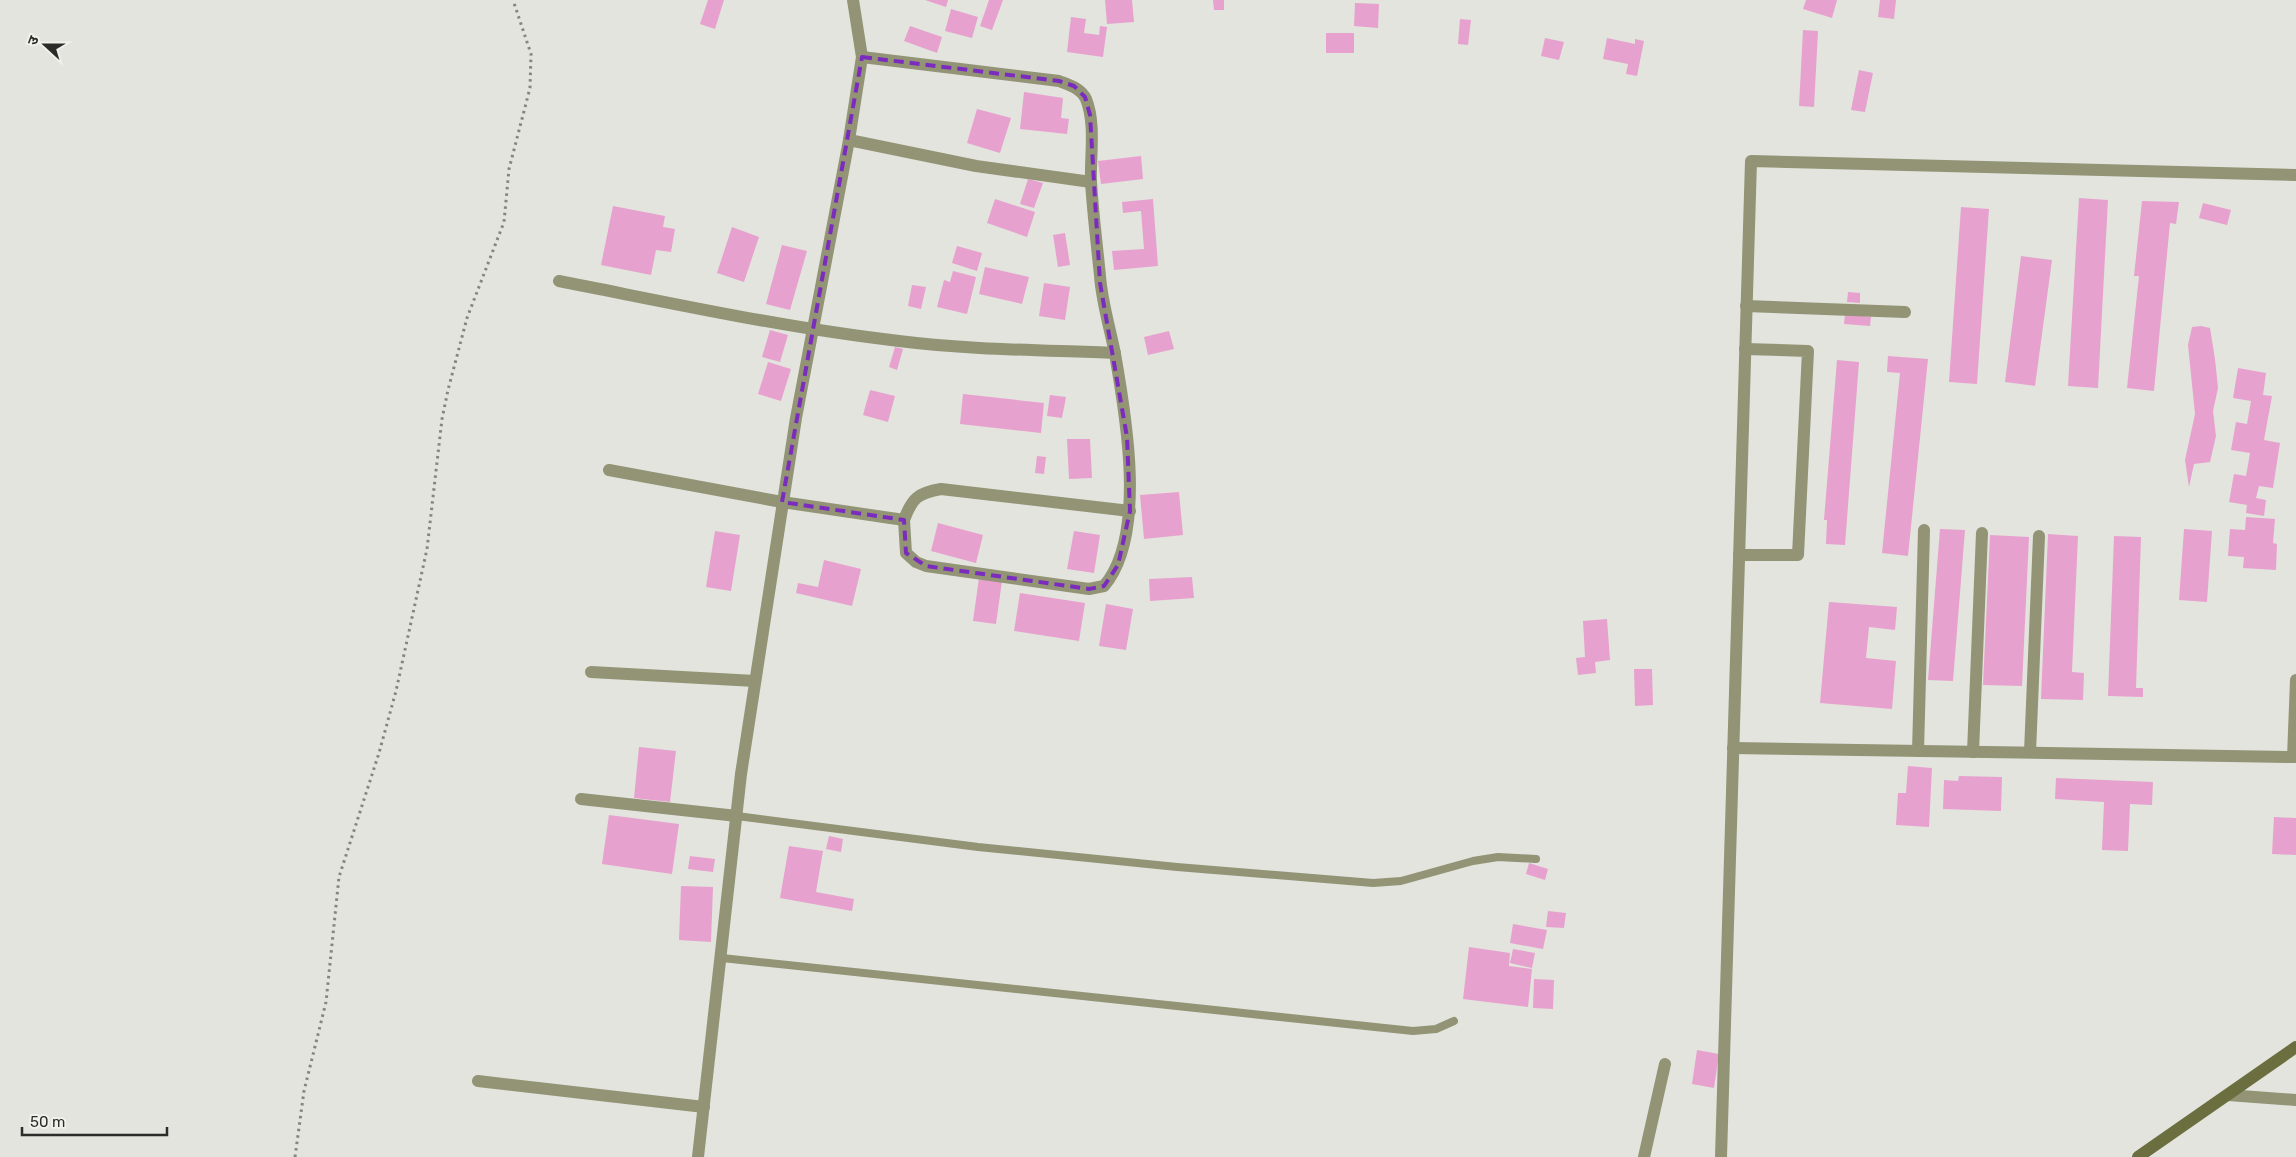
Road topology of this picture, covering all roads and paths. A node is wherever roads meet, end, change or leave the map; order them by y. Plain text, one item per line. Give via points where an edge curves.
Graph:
1 (513, 0) edge
2 (852, 0) edge
3 (862, 57) junction
4 (849, 140) junction
5 (2296, 175) edge
6 (1091, 182) junction
7 (559, 281) dead end
8 (1746, 306) junction
9 (1905, 312) dead end
10 (814, 330) junction
11 (1745, 349) junction
12 (1115, 352) junction
13 (609, 470) dead end
14 (782, 502) junction
15 (1130, 511) junction
16 (904, 520) junction
17 (1924, 530) dead end
18 (1982, 533) dead end
19 (2039, 536) dead end
20 (1739, 555) junction
21 (591, 672) dead end
22 (2296, 680) edge
23 (755, 682) junction
24 (1733, 748) junction
25 (1918, 751) junction
26 (1973, 752) junction
27 (2030, 752) junction
28 (2295, 757) edge
29 (580, 799) dead end
30 (737, 816) junction
31 (1536, 859) dead end
32 (722, 958) junction
33 (1454, 1021) dead end
34 (2296, 1047) edge
35 (1665, 1064) dead end
36 (478, 1081) dead end
37 (2228, 1095) junction
38 (2296, 1100) edge
39 (704, 1107) junction
40 (295, 1157) edge
41 (698, 1157) edge
42 (1644, 1157) edge
43 (1721, 1157) edge
44 (2138, 1157) edge

1 - 40 path via 531,54 530,88 509,169 504,222 467,318 448,390 427,549 396,691 380,753 339,877 326,1002 304,1091
2 - 3 street
3 - 4 street
3 - 6 street via 1059,81 1074,86 1086,98 1090,115
4 - 6 street via 976,166
4 - 10 street
5 - 8 street via 1750,161
6 - 12 street via 1100,283
7 - 10 street
8 - 9 street
8 - 11 street
10 - 12 street via 953,346
10 - 14 street
11 - 20 street
11 - 20 street via 1808,350 1798,555
12 - 15 street via 1127,437
13 - 14 street
14 - 16 street
14 - 23 street
15 - 16 street via 941,489 916,497
15 - 16 street via 1114,571 1104,586 1089,589 926,566 906,553
17 - 25 street
18 - 26 street
19 - 27 street
20 - 24 street
21 - 23 street
22 - 28 street
23 - 30 street
24 - 25 street
24 - 43 street
25 - 26 street
26 - 27 street
27 - 28 street
29 - 30 street
30 - 31 lane via 978,847 1373,883 1401,881 1498,858
30 - 32 street
32 - 33 lane via 1413,1031 1436,1029
32 - 39 street
34 - 37 main road
35 - 42 street
36 - 39 street
37 - 38 street
37 - 44 main road
39 - 41 street

